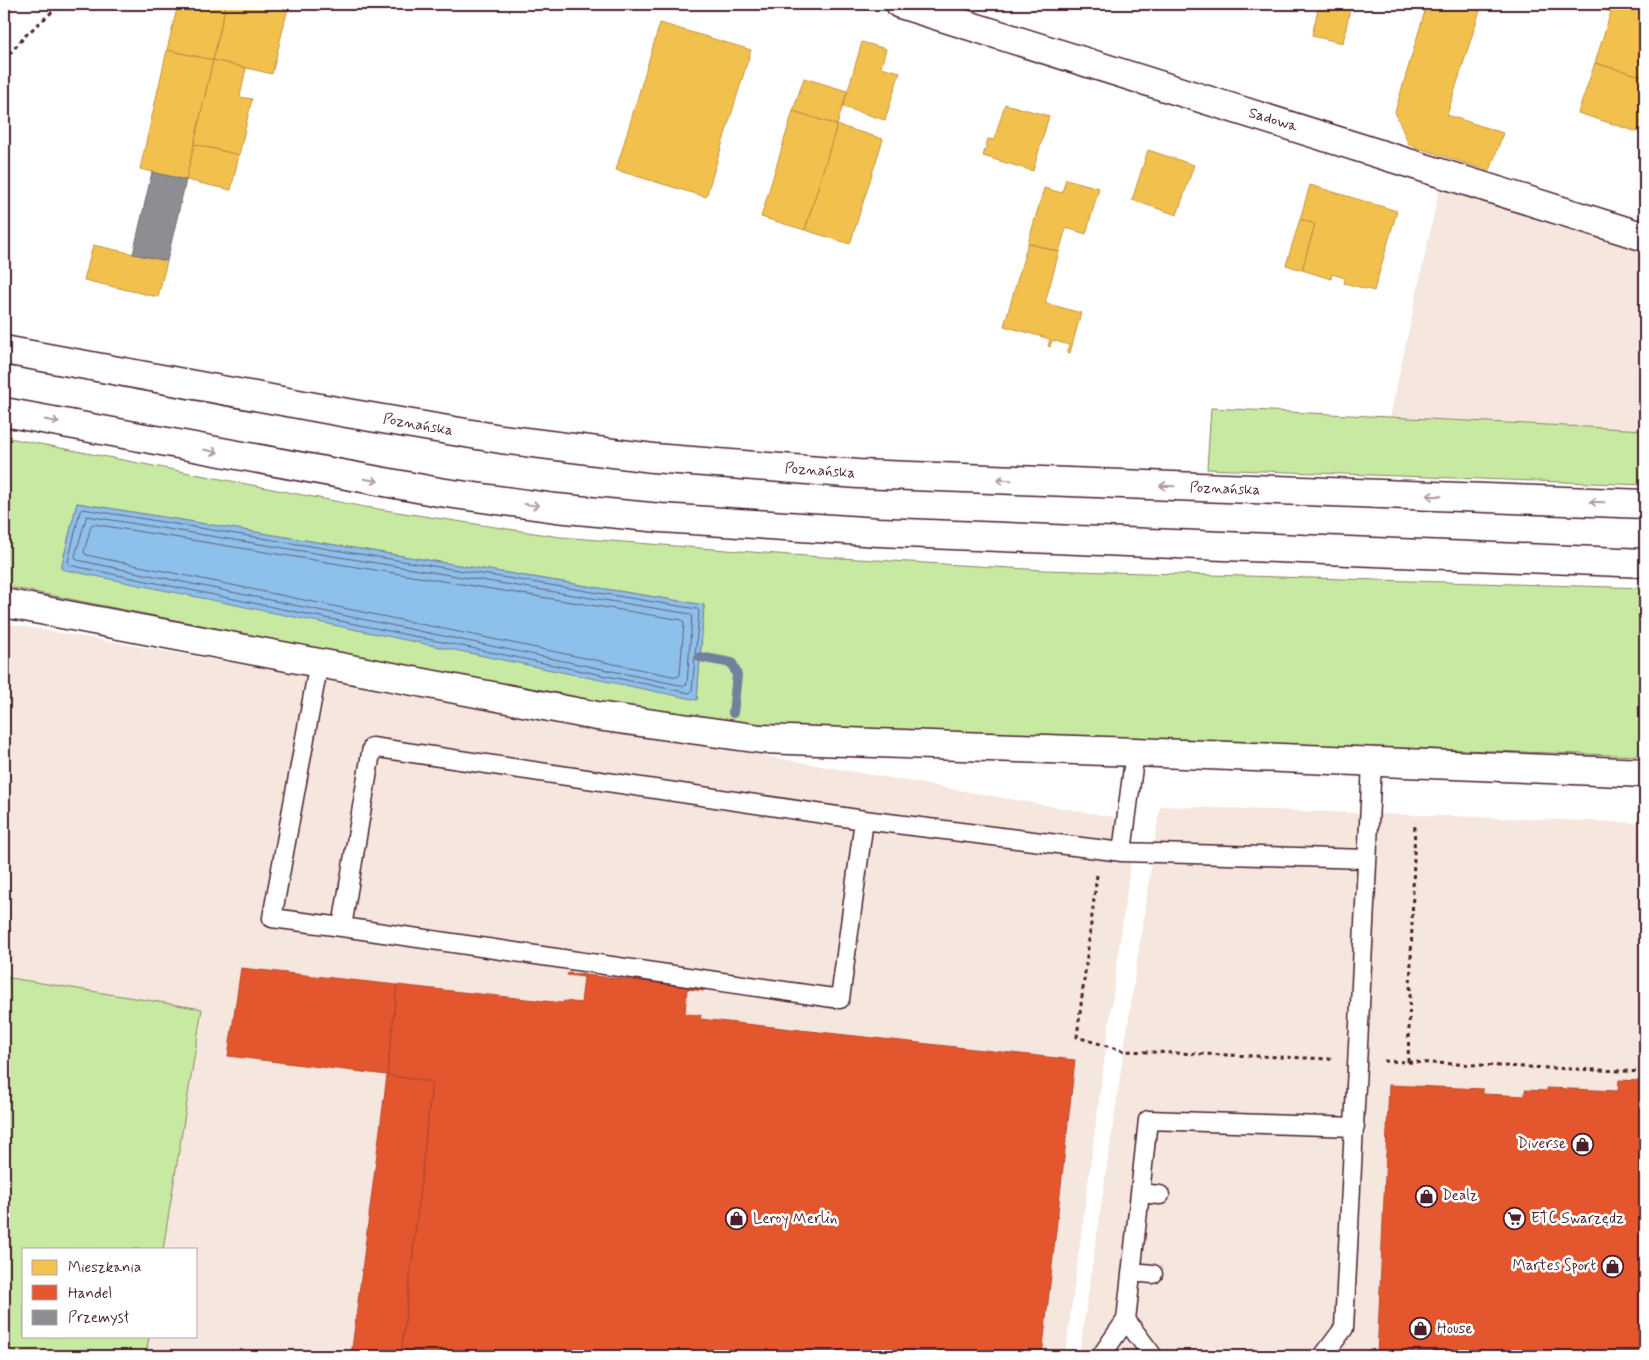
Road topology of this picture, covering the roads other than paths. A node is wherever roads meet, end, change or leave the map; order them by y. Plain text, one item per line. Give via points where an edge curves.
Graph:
1 (900, 4) edge
2 (1645, 237) edge
3 (4, 350) edge
4 (4, 412) edge
5 (1645, 504) edge
6 (1645, 563) edge
7 (4, 603) edge
8 (319, 662) junction
9 (1135, 752) junction
10 (1372, 763) junction
11 (1645, 773) edge
12 (864, 820) junction
13 (1122, 852) junction
14 (1367, 859) junction
15 (342, 926) junction
16 (1355, 1127) junction
17 (1140, 1193) junction
18 (1160, 1195) dead end
19 (1132, 1272) junction
20 (1153, 1274) dead end
21 (1126, 1320) junction
22 (1101, 1356) edge
23 (1153, 1356) edge
24 (1323, 1356) edge

1 - 2 main road, Sadowa
5 -> 3 main road, Poznańska via 868,474 653,458 502,439
4 -> 6 main road via 439,492 661,518 879,532
7 - 8 main road
8 - 9 main road via 597,716 761,739
8 - 15 lane via 272,918
9 - 10 main road
9 - 13 lane
10 - 11 main road
10 - 14 lane
12 - 13 lane
12 - 15 lane via 372,747
12 - 15 lane via 840,999
13 - 14 lane
14 - 16 lane
16 - 17 lane via 1148,1120
16 - 24 lane via 1344,1328
17 - 18 lane
17 - 19 lane
19 - 20 lane
19 - 21 lane
21 - 22 lane
21 - 23 lane

